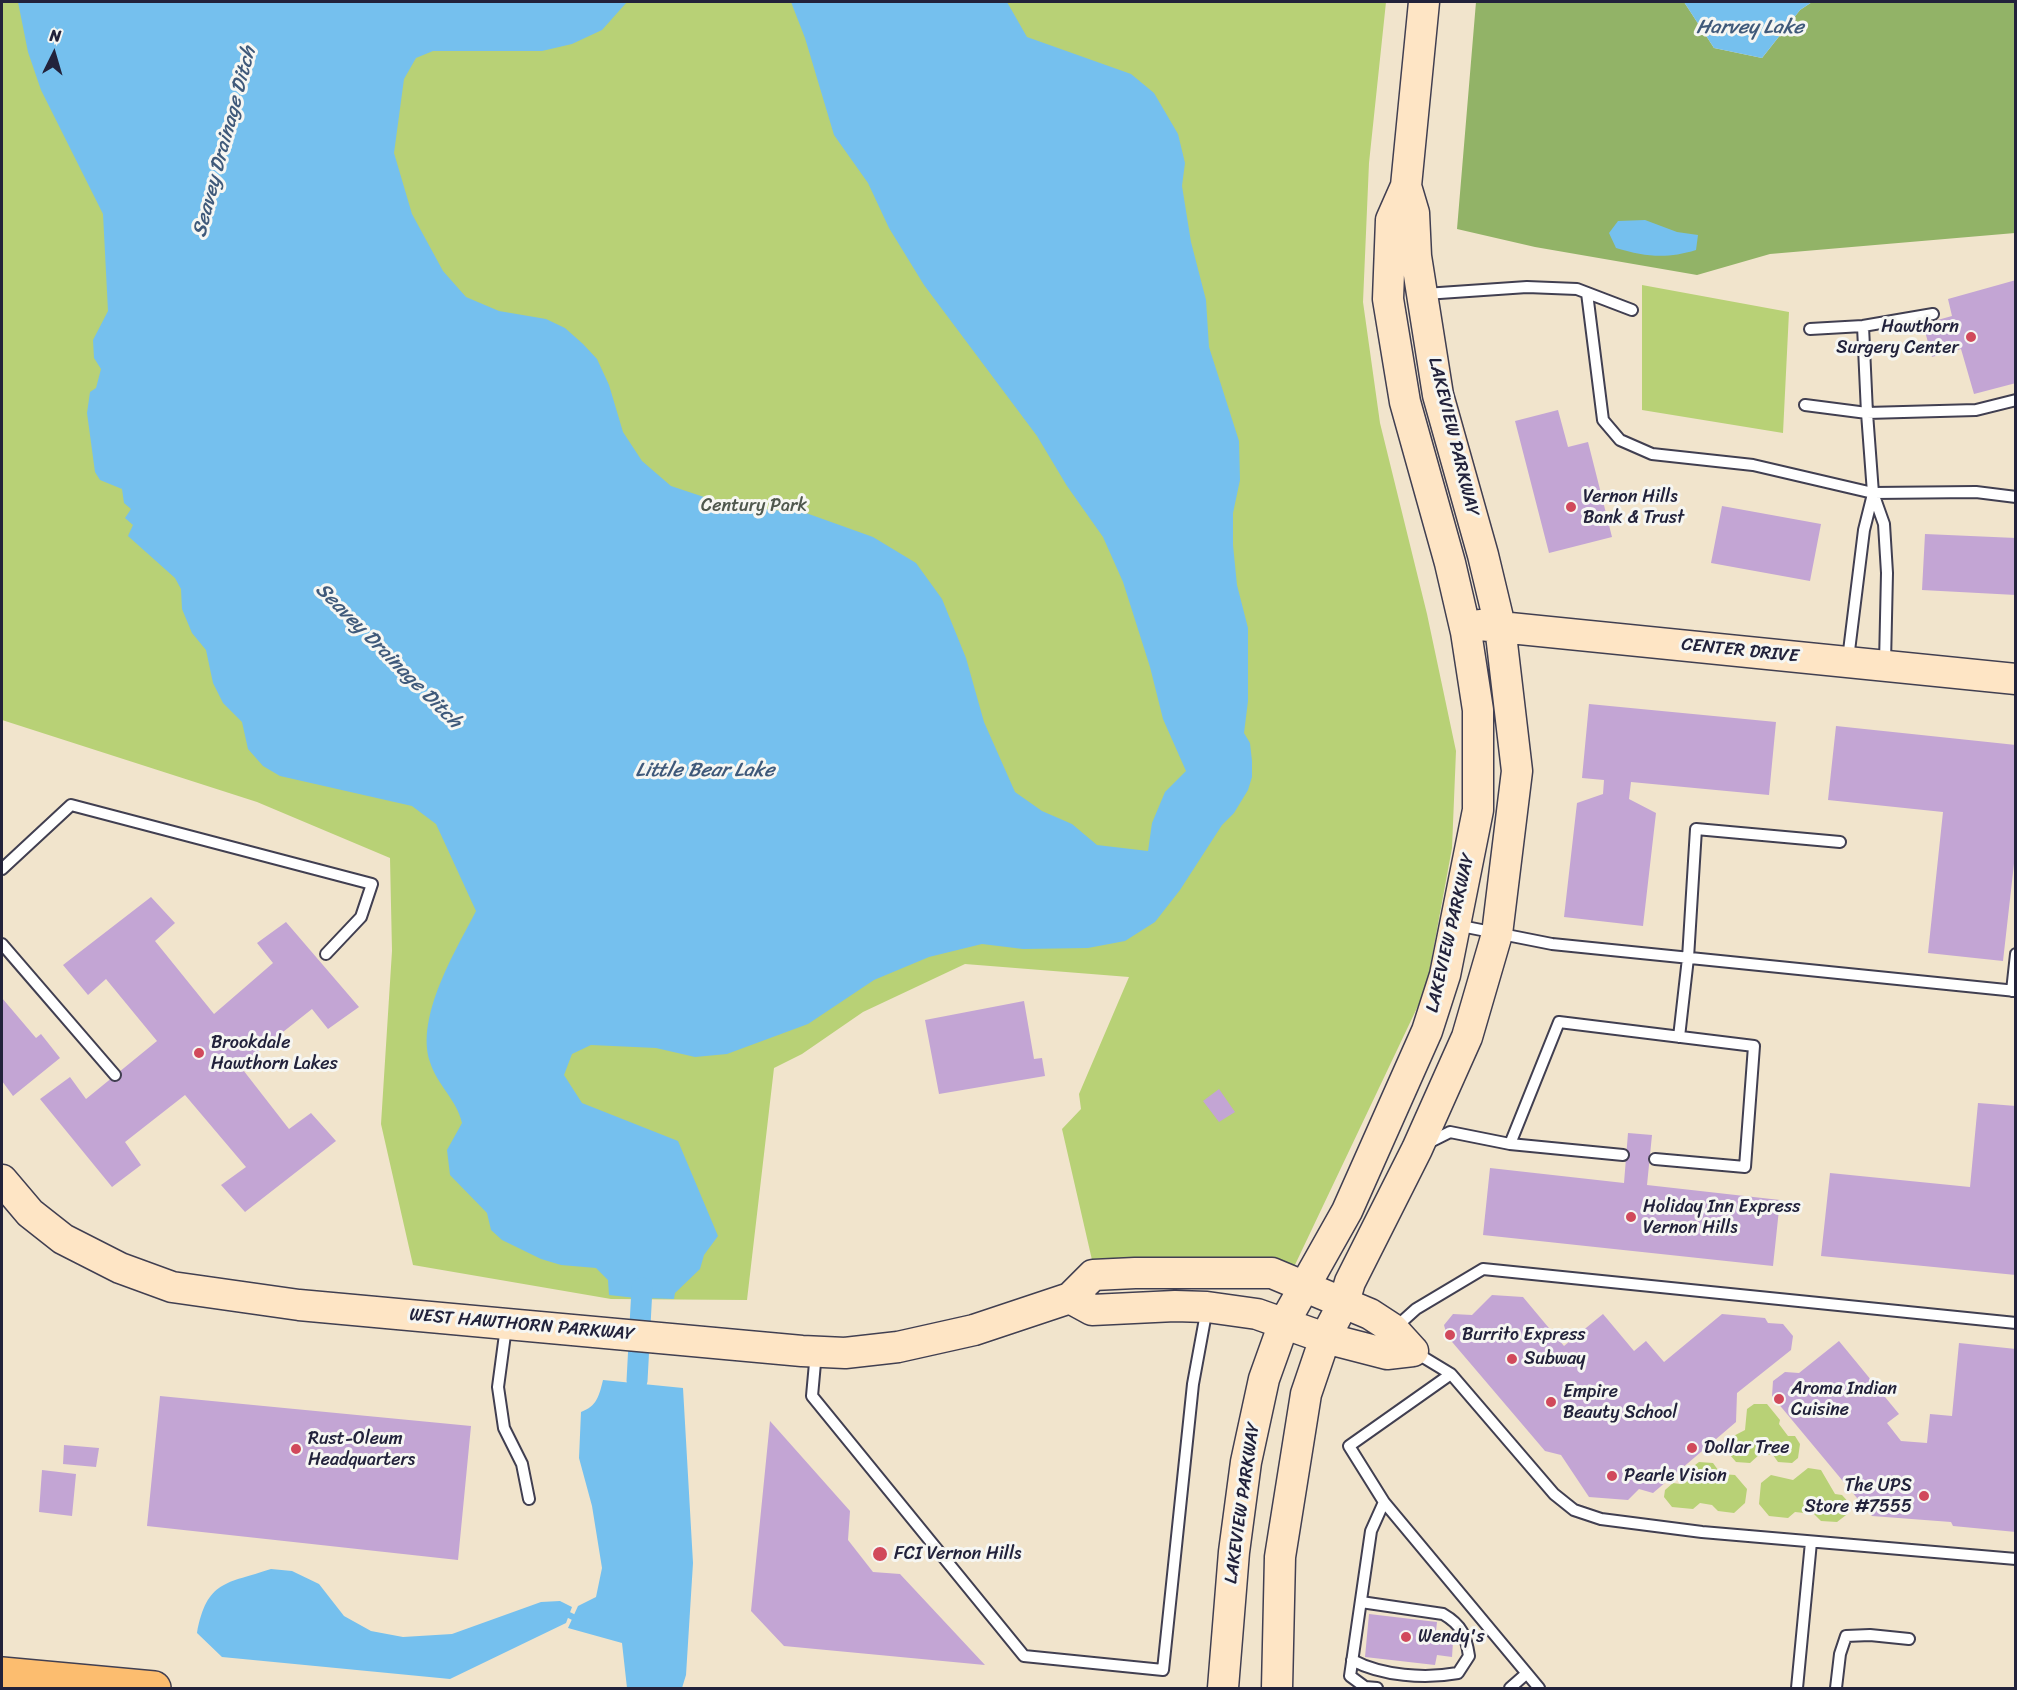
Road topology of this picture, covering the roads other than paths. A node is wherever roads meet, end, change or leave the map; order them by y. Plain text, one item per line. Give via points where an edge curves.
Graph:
1 (1424, 2) edge
2 (1406, 186) junction
3 (1587, 293) junction
4 (1422, 294) junction
5 (1632, 310) dead end
6 (1932, 314) dead end
7 (1863, 326) junction
8 (1810, 329) dead end
9 (2016, 400) edge
10 (1805, 405) dead end
11 (1867, 412) junction
12 (1873, 493) junction
13 (2016, 496) edge
14 (1465, 624) junction
15 (1500, 626) junction
16 (1848, 662) junction
17 (1884, 667) junction
18 (2016, 679) edge
19 (1840, 843) dead end
20 (2, 868) edge
21 (1456, 925) junction
22 (1497, 934) junction
23 (2, 944) edge
24 (327, 954) dead end
25 (2016, 954) edge
26 (1688, 958) junction
27 (2014, 991) edge
28 (1678, 1037) junction
29 (116, 1075) dead end
30 (1510, 1144) junction
31 (1417, 1149) junction
32 (1623, 1155) dead end
33 (1655, 1159) dead end
34 (2, 1180) edge
35 (1304, 1287) junction
36 (1070, 1298) junction
37 (1344, 1302) junction
38 (1207, 1307) junction
39 (1284, 1323) junction
40 (2016, 1323) edge
41 (507, 1324) junction
42 (1393, 1329) junction
43 (1325, 1338) junction
44 (1413, 1351) junction
45 (816, 1352) junction
46 (1451, 1374) junction
47 (529, 1499) dead end
48 (1384, 1502) junction
49 (1811, 1542) junction
50 (2016, 1559) edge
51 (1361, 1602) junction
52 (1909, 1639) dead end
53 (1352, 1660) junction
54 (1526, 1674) junction
55 (2, 1678) edge
56 (44, 1684) edge
57 (154, 1689) edge
58 (1223, 1689) edge
59 (1277, 1689) edge
60 (1377, 1689) edge
61 (1510, 1689) edge
62 (1539, 1689) edge
63 (1797, 1689) edge
64 (1836, 1689) edge

1 - 2 street, LAKEVIEW PARKWAY
2 - 4 street, LAKEVIEW PARKWAY via 1414,213
2 - 14 street, LAKEVIEW PARKWAY via 1392,220 1388,299 1405,402
3 - 4 lane via 1527,287
3 - 5 lane
3 - 12 lane via 1603,420 1620,440 1652,454 1753,465
4 - 15 street, LAKEVIEW PARKWAY via 1438,394
6 - 7 lane
7 - 8 lane
7 - 11 lane
9 - 11 lane via 1976,410
10 - 11 lane
11 - 12 lane
12 - 13 lane via 1976,492
12 - 16 lane via 1864,530
12 - 17 lane via 1884,524 1887,563
14 - 15 street, CENTER DRIVE
14 - 21 street, LAKEVIEW PARKWAY via 1478,710 1480,774 1478,810
15 - 16 street, CENTER DRIVE
15 - 22 street, LAKEVIEW PARKWAY via 1517,771
16 - 17 street, CENTER DRIVE
17 - 18 street, CENTER DRIVE
19 - 26 lane via 1696,829
20 - 24 lane via 71,805 372,884 361,917
21 - 22 lane
21 - 35 street, LAKEVIEW PARKWAY via 1445,975 1417,1058 1347,1211
22 - 26 lane via 1552,944
22 - 31 street, LAKEVIEW PARKWAY via 1467,1037
23 - 29 lane
25 - 27 lane
26 - 27 lane
26 - 28 lane
28 - 30 lane via 1559,1022
28 - 33 lane via 1754,1046 1745,1167
30 - 31 lane via 1450,1132
30 - 32 lane
31 - 37 street, LAKEVIEW PARKWAY via 1350,1282
34 - 41 street, WEST HAWTHORN PARKWAY via 30,1213 63,1239 120,1268 172,1287 299,1305
35 - 36 street, WEST HAWTHORN PARKWAY via 1272,1273 1135,1273 1093,1275
35 - 37 street, WEST HAWTHORN PARKWAY
35 - 39 street, LAKEVIEW PARKWAY
36 - 38 street via 1092,1310
36 - 45 street, WEST HAWTHORN PARKWAY via 1005,1320 898,1347
37 - 42 street, WEST HAWTHORN PARKWAY
37 - 43 street, LAKEVIEW PARKWAY
38 - 39 street via 1257,1314
38 - 45 lane via 1193,1384 1163,1670 1024,1656 812,1396
39 - 43 street
39 - 58 street, LAKEVIEW PARKWAY via 1264,1379 1246,1462
40 - 42 lane via 1483,1269 1416,1309
41 - 45 street, WEST HAWTHORN PARKWAY
41 - 47 lane via 498,1387 504,1428 522,1464
42 - 44 street, WEST HAWTHORN PARKWAY
43 - 44 street via 1387,1354
43 - 59 street, LAKEVIEW PARKWAY via 1306,1394 1280,1557
44 - 46 lane
46 - 48 lane via 1349,1446
46 - 49 lane via 1554,1494 1574,1510 1601,1519
48 - 51 lane via 1371,1531
48 - 54 lane
49 - 50 lane
49 - 63 lane
51 - 53 lane
51 - 53 lane via 1443,1614 1466,1634 1469,1656 1458,1672 1438,1677 1371,1670
52 - 64 lane via 1846,1636
53 - 60 lane via 1350,1676 1365,1687
54 - 61 lane
54 - 62 lane
55 - 56 main road
56 - 57 main road

